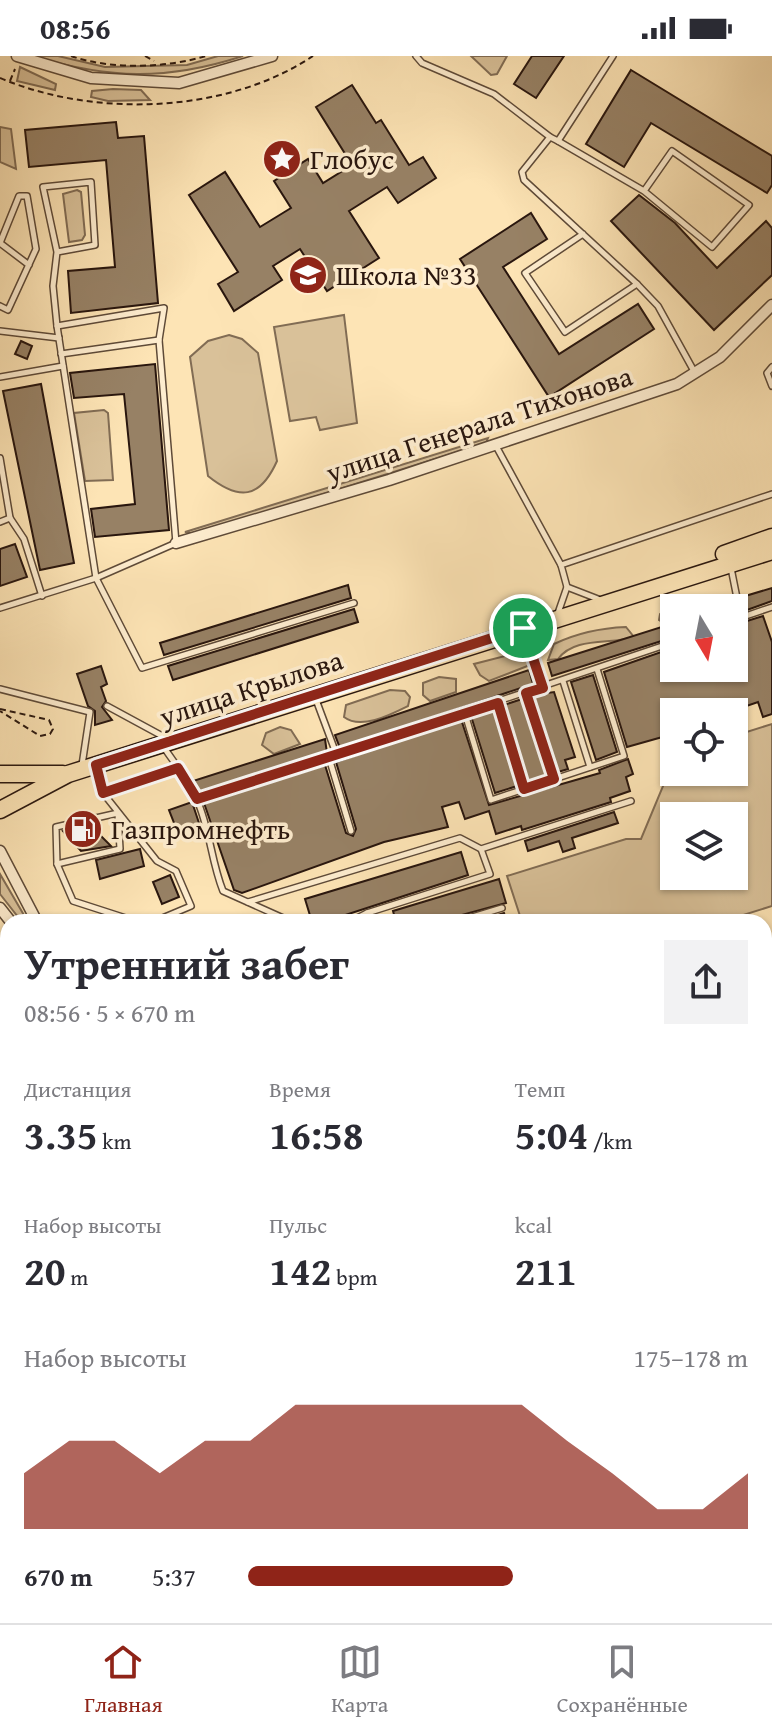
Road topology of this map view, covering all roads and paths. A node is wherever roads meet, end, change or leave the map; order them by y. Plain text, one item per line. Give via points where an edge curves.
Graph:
1 (19, 56) edge
2 (71, 56) edge
3 (145, 56) edge
4 (206, 56) edge
5 (272, 56) edge
6 (416, 56) edge
7 (613, 56) edge
8 (156, 63) junction
9 (9, 82) dead end
10 (550, 137) junction
11 (558, 141) junction
12 (644, 191) junction
13 (583, 234) junction
14 (57, 252) junction
15 (29, 265) junction
16 (637, 284) junction
17 (772, 305) edge
18 (0, 306) edge
19 (57, 326) junction
20 (0, 331) edge
21 (59, 338) junction
22 (159, 340) junction
23 (61, 354) junction
24 (63, 366) junction
25 (772, 367) edge
26 (696, 374) junction
27 (0, 377) edge
28 (772, 386) edge
29 (496, 445) junction
30 (0, 458) edge
31 (772, 494) edge
32 (10, 518) junction
33 (0, 522) edge
34 (772, 537) edge
35 (176, 543) junction
36 (772, 551) edge
37 (730, 562) junction
38 (561, 565) junction
39 (96, 578) junction
40 (567, 587) junction
41 (736, 594) edge
42 (42, 596) junction
43 (598, 599) junction
44 (354, 603) dead end
45 (772, 607) edge
46 (0, 608) edge
47 (558, 614) junction
48 (748, 615) edge
49 (523, 628) junction
50 (660, 647) edge
51 (597, 669) junction
52 (563, 681) junction
53 (543, 688) junction
54 (0, 689) edge
55 (526, 693) junction
56 (314, 695) junction
57 (498, 703) junction
58 (107, 706) dead end
59 (0, 710) edge
60 (465, 714) junction
61 (166, 742) junction
62 (337, 756) junction
63 (329, 758) junction
64 (590, 767) junction
65 (178, 768) junction
66 (82, 769) junction
67 (0, 774) edge
68 (554, 779) junction
69 (524, 789) junction
70 (103, 793) junction
71 (197, 799) junction
72 (631, 801) dead end
73 (0, 810) edge
74 (118, 813) junction
75 (351, 831) dead end
76 (481, 849) junction
77 (0, 851) edge
78 (57, 864) junction
79 (248, 902) junction
80 (502, 908) dead end
81 (367, 913) edge
82 (33, 914) edge
83 (113, 914) edge
84 (172, 914) edge
85 (274, 914) edge
86 (482, 914) edge

1 - 5 street via 91,78 179,83
1 - 9 path
2 - 8 path via 95,62
3 - 8 path
4 - 8 path
6 - 10 lane via 494,94
7 - 11 lane
10 - 11 lane
10 - 13 lane via 522,172 524,180
11 - 12 lane
12 - 12 lane via 712,247 749,205 672,151
13 - 16 lane
13 - 16 lane via 525,273 565,332
14 - 14 lane via 95,245 91,182 43,187
14 - 19 lane
15 - 15 lane via 0,243 19,196 27,196 36,249
15 - 18 lane via 8,310
16 - 26 lane via 658,306
17 - 26 street, улица Генерала Тихонова
19 - 21 lane
19 - 22 lane via 164,308
20 - 21 lane
21 - 23 lane
22 - 23 lane
22 - 35 lane
23 - 24 lane
24 - 27 lane
24 - 39 lane
25 - 28 lane via 767,373
26 - 29 street, улица Генерала Тихонова
29 - 35 street, улица Генерала Тихонова
29 - 38 lane
30 - 32 lane
31 - 38 lane
32 - 33 lane
32 - 42 lane via 24,539
34 - 43 main road
35 - 39 lane
36 - 37 main road
37 - 41 lane
37 - 49 main road
38 - 40 lane
39 - 42 lane
39 - 44 lane via 142,668
40 - 43 lane
40 - 47 lane
42 - 46 lane
43 - 47 main road
45 - 48 lane
47 - 49 main road
49 - 53 lane
49 - 56 main road, улица Крылова
50 - 51 lane
51 - 52 lane
51 - 64 lane via 624,756
52 - 53 lane
52 - 64 lane
53 - 55 lane
54 - 66 lane via 90,712
55 - 57 lane
55 - 68 lane
56 - 61 main road, улица Крылова
56 - 62 lane
57 - 60 lane
57 - 69 lane
58 - 61 lane
59 - 59 path via 49,720 53,729 40,736
60 - 62 lane
60 - 69 lane via 491,800
61 - 65 lane
61 - 66 main road, улица Крылова
62 - 63 lane
63 - 71 lane
63 - 75 lane
64 - 68 lane
65 - 70 lane
65 - 71 lane
66 - 67 main road
66 - 70 lane
66 - 73 main road, улица Крылова
68 - 69 lane
70 - 74 lane
71 - 79 lane via 223,891
72 - 76 lane
74 - 78 lane via 56,827
74 - 78 lane via 120,849
74 - 84 lane via 157,861 176,871 191,906
76 - 79 lane via 460,838
76 - 81 lane via 490,874
77 - 82 street
78 - 83 lane via 73,901
79 - 85 lane
80 - 86 lane

